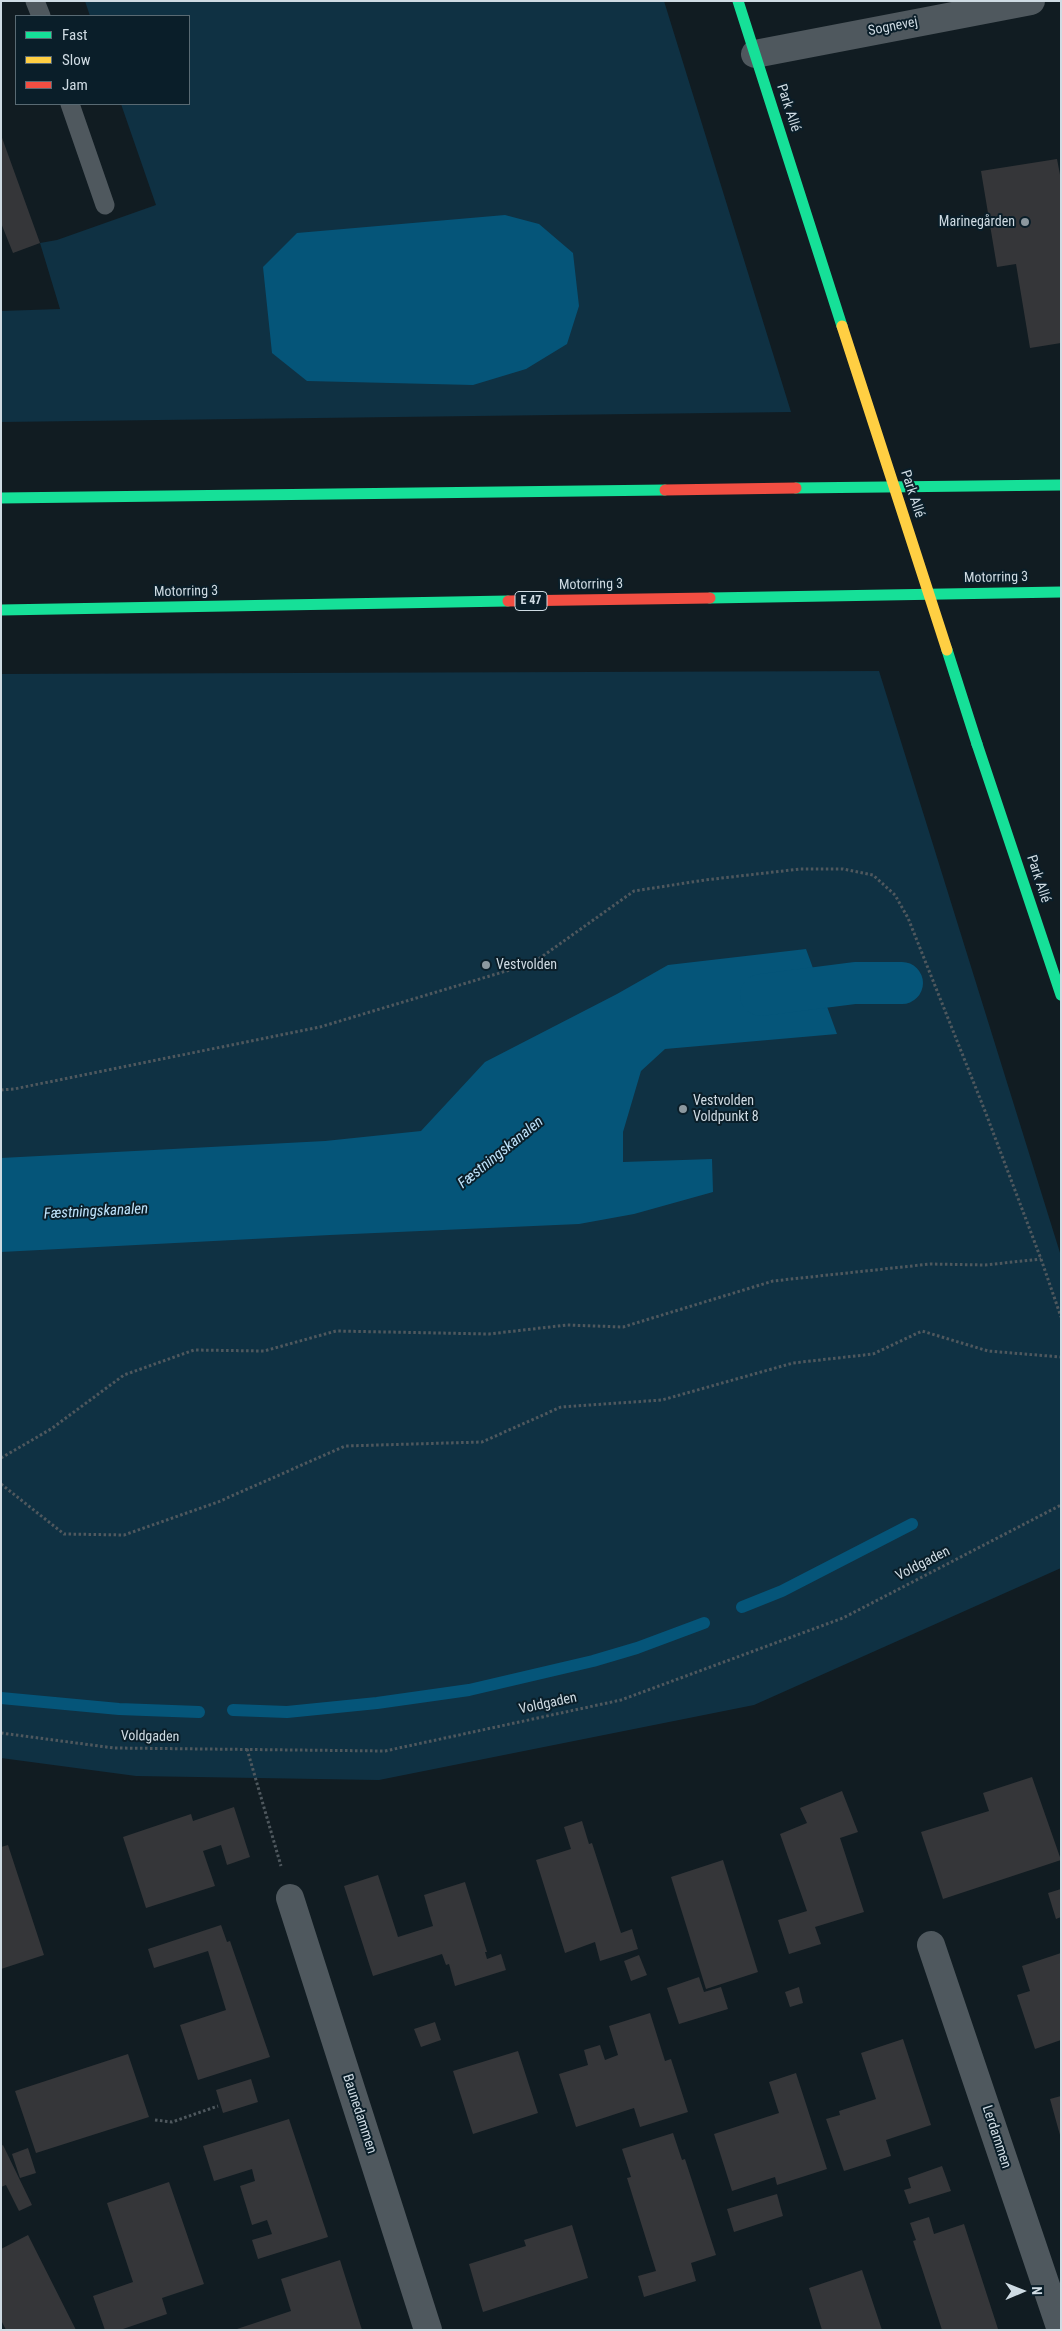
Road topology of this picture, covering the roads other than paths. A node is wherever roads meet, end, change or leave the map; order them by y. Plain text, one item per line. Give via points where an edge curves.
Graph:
1 (35, 1) edge
2 (738, 1) edge
3 (1031, 1) edge
4 (40, 15) edge
5 (755, 54) junction
6 (70, 105) edge
7 (105, 206) dead end
8 (1061, 485) edge
9 (1, 498) edge
10 (1061, 592) edge
11 (1, 610) edge
12 (1061, 995) edge
13 (290, 1898) road end
14 (932, 1945) dead end
15 (428, 2330) edge
16 (1061, 2330) edge

1 - 4 lane
2 - 5 main road, Park Allé
3 - 5 street, Sognevej
5 - 12 main road, Park Allé, bridge
6 - 7 lane
8 - 9 main road
10 - 11 main road, Motorring 3 / E 47
13 - 15 street, Baunedammen
14 - 16 street, Lerdammen

